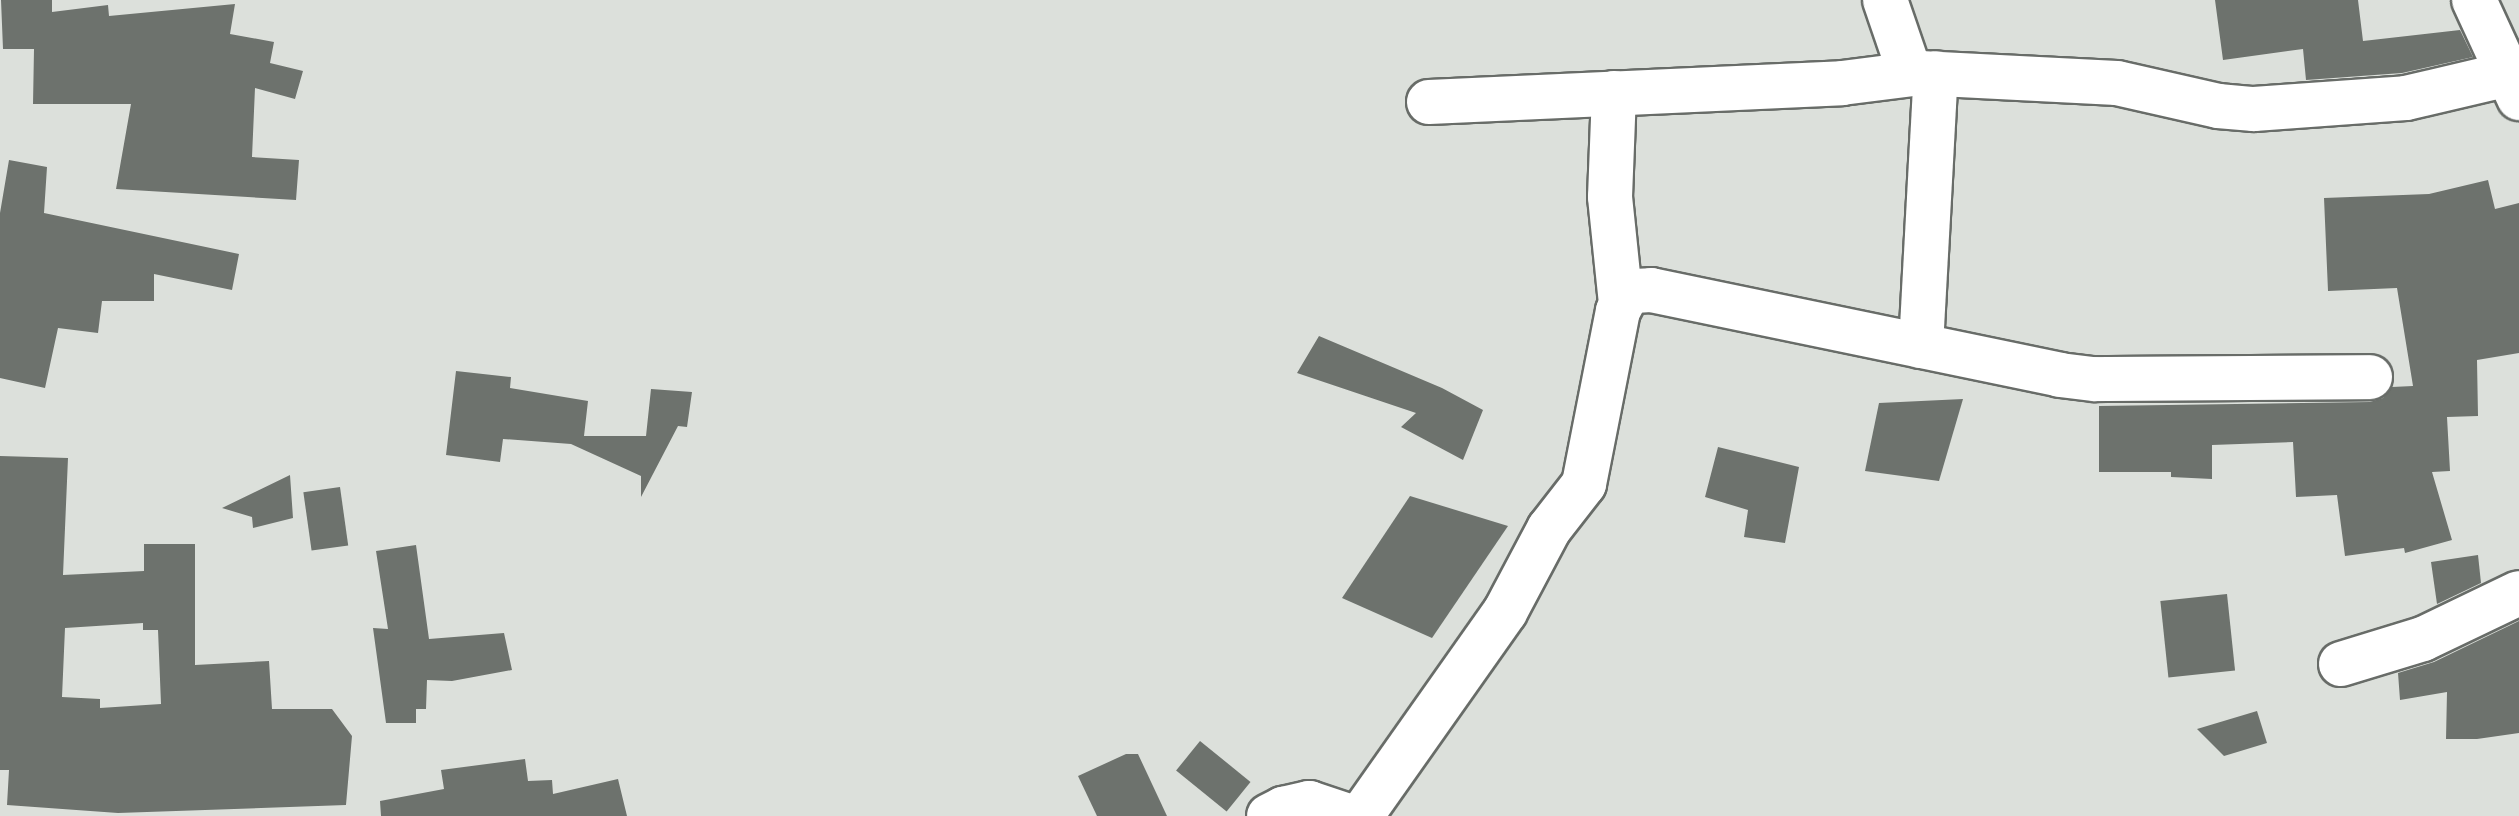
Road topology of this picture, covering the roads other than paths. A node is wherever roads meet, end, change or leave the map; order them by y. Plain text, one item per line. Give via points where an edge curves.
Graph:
1 (1885, 0) edge
2 (2474, 0) edge
3 (1923, 73) junction
4 (2514, 86) edge
5 (1614, 93) junction
6 (1429, 102) dead end
7 (1621, 303) junction
8 (1921, 346) junction
9 (2370, 377) dead end
10 (2519, 593) edge
11 (2341, 664) dead end
12 (1269, 816) edge
13 (1348, 816) edge
14 (1361, 816) edge

1 - 3 street
2 - 4 street
3 - 4 street via 2117,83 2232,109
3 - 5 street via 1842,83
3 - 8 street
5 - 6 street
5 - 7 street via 1610,197
7 - 8 street via 1634,291 1651,290
7 - 14 street via 1584,484 1549,529 1505,612
8 - 9 street via 2095,379
10 - 11 street via 2423,639
12 - 13 street via 1309,803

